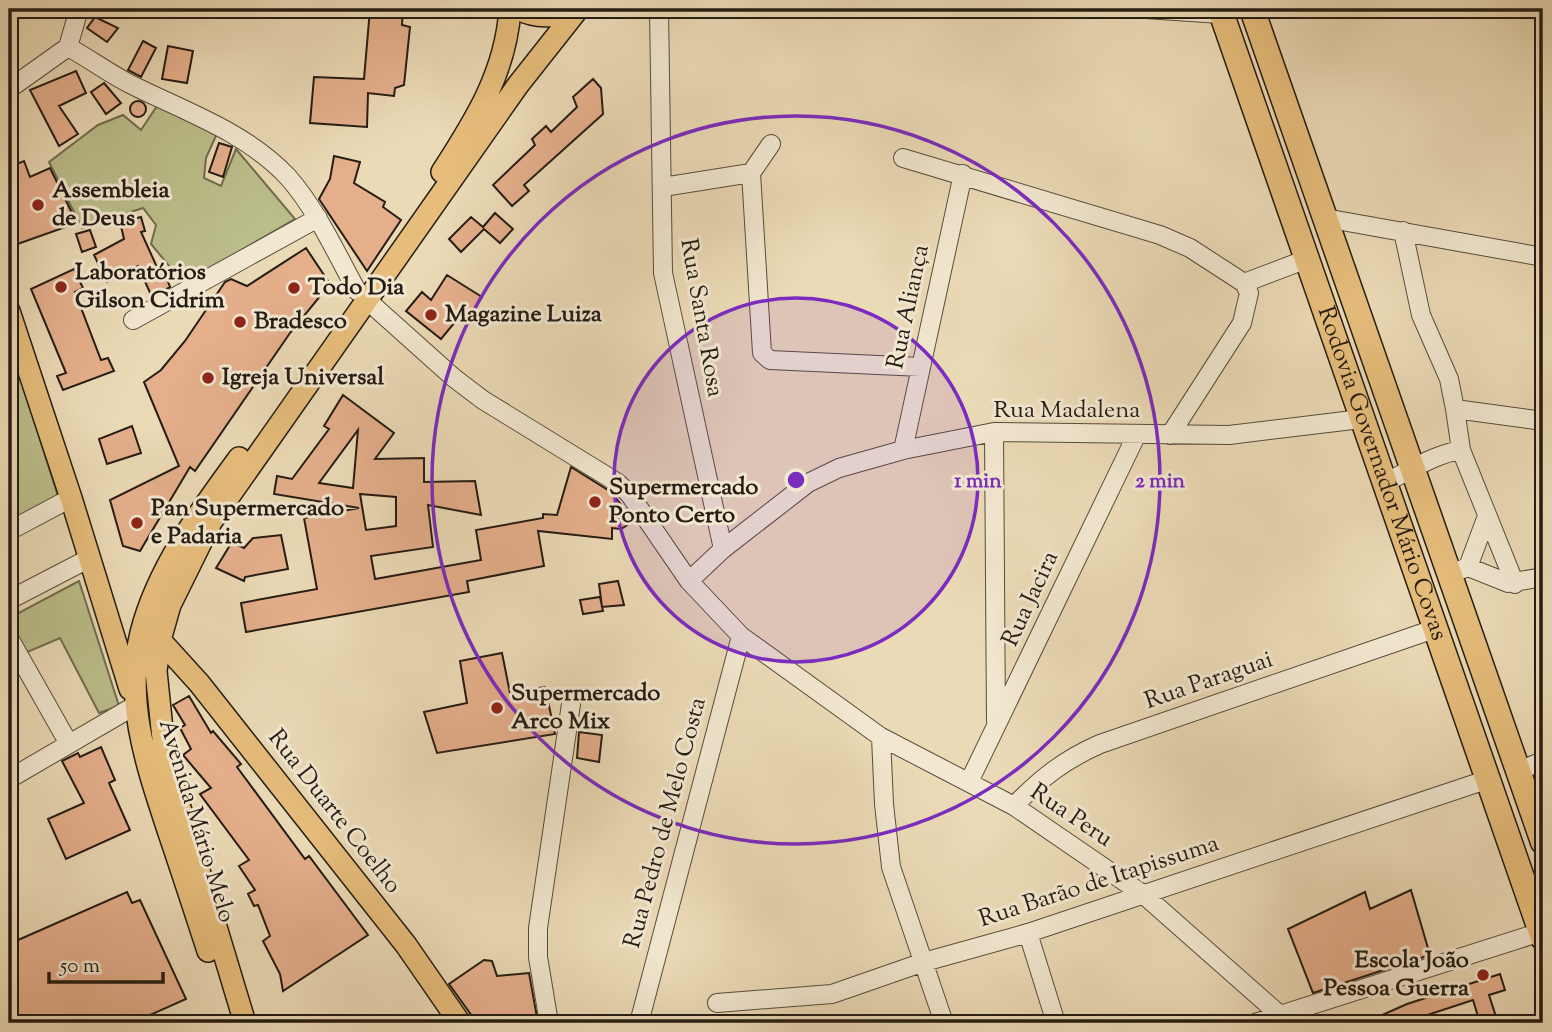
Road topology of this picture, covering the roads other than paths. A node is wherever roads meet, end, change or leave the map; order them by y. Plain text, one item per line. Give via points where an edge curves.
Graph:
1 (79, 9) edge
2 (510, 9) edge
3 (518, 9) edge
4 (577, 9) edge
5 (659, 9) edge
6 (1146, 9) edge
7 (1252, 9) edge
8 (1221, 11) edge
9 (68, 47) junction
10 (9, 89) edge
11 (771, 144) dead end
12 (903, 158) dead end
13 (751, 173) junction
14 (962, 174) junction
15 (663, 187) junction
16 (317, 218) junction
17 (1325, 218) junction
18 (1403, 231) junction
19 (1543, 257) edge
20 (1307, 259) junction
21 (1244, 283) junction
22 (363, 296) junction
23 (9, 312) edge
24 (133, 320) dead end
25 (921, 367) junction
26 (1455, 409) junction
27 (1361, 419) junction
28 (1543, 421) edge
29 (994, 432) junction
30 (1170, 435) junction
31 (1136, 436) junction
32 (902, 450) junction
33 (1461, 450) junction
34 (1415, 468) junction
35 (1384, 483) junction
36 (71, 498) junction
37 (1488, 516) junction
38 (9, 531) edge
39 (723, 548) junction
40 (90, 558) junction
41 (1458, 571) junction
42 (1543, 578) edge
43 (689, 581) junction
44 (1515, 584) junction
45 (9, 600) edge
46 (105, 603) junction
47 (1437, 628) junction
48 (151, 635) junction
49 (741, 636) junction
50 (9, 638) edge
51 (571, 704) dead end
52 (136, 705) junction
53 (996, 729) junction
54 (881, 737) junction
55 (69, 744) junction
56 (1543, 761) edge
57 (1518, 771) junction
58 (9, 779) edge
59 (1489, 779) junction
60 (969, 782) junction
61 (1014, 806) junction
62 (1543, 842) edge
63 (1144, 895) junction
64 (1028, 933) junction
65 (1542, 935) edge
66 (924, 962) junction
67 (717, 1003) dead end
68 (1281, 1016) junction
69 (232, 1023) edge
70 (245, 1023) edge
71 (460, 1023) edge
72 (548, 1023) edge
73 (639, 1023) edge
74 (944, 1023) edge
75 (1056, 1023) edge
76 (1255, 1023) edge

1 - 9 street
2 - 22 main road via 502,61 479,115
3 - 4 main road via 552,16
4 - 22 main road
5 - 15 street, Rua Santa Rosa
6 - 8 street
7 - 17 highway, Rodovia Governador Mário Covas
8 - 20 highway, Rodovia Governador Mário Covas
9 - 10 street
9 - 16 street, Rua Peru via 128,83 237,135 289,178
11 - 13 street
12 - 14 street
13 - 15 street
13 - 25 street via 765,358
14 - 21 street via 1160,235 1190,248
14 - 25 street, Rua Aliança
15 - 39 street, Rua Santa Rosa via 665,284
16 - 22 street, Rua Peru
16 - 24 street
17 - 18 street
17 - 34 highway, Rodovia Governador Mário Covas
18 - 19 street
18 - 26 street via 1421,315 1449,379
20 - 21 street
20 - 27 highway, Rodovia Governador Mário Covas
21 - 30 street via 1249,293 1241,323
22 - 43 street, Rua Peru via 483,400 618,484
22 - 48 main road via 197,514 156,592
23 - 36 main road
25 - 32 street, Rua Aliança
26 - 28 street
26 - 33 street
27 - 30 street, Rua Madalena via 1229,435
27 - 35 highway, Rodovia Governador Mário Covas
29 - 31 street, Rua Madalena
29 - 32 street, Rua Madalena
29 - 53 street
30 - 31 street, Rua Madalena
31 - 53 street, Rua Jacira
32 - 39 street, Rua Madalena via 839,468 808,483
33 - 34 street via 1440,454
33 - 37 street
34 - 35 street
34 - 41 highway, Rodovia Governador Mário Covas
35 - 47 highway, Rodovia Governador Mário Covas
36 - 38 street
36 - 40 main road
37 - 41 street
37 - 44 street
39 - 43 street, Rua Madalena
40 - 45 street
40 - 46 main road
41 - 44 street
41 - 57 highway, Rodovia Governador Mário Covas
42 - 44 street
43 - 49 street, Rua Peru
46 - 48 main road, Rua Duarte Coelho via 124,624
46 - 52 main road
47 - 59 highway, Rodovia Governador Mário Covas
47 - 61 street, Rua Paraguai via 1100,744 1067,758
48 - 52 main road, Avenida Mário Melo
48 - 70 main road, Avenida Mário Melo via 165,758
48 - 71 main road, Rua Duarte Coelho via 199,682 406,945
49 - 54 street, Rua Peru
49 - 73 street, Rua Pedro de Melo Costa
50 - 55 street
51 - 72 street via 538,928
52 - 55 street
52 - 69 main road, Avenida Mário Melo via 147,765
53 - 60 street, Rua Jacira
54 - 60 street, Rua Peru
54 - 66 street via 891,867
55 - 58 street
56 - 57 street
57 - 62 highway, Rodovia Governador Mário Covas
59 - 63 street, Rua Barão de Itapissuma
59 - 65 highway, Rodovia Governador Mário Covas
60 - 61 street, Rua Peru
61 - 63 street, Rua Peru
63 - 64 street, Rua Barão de Itapissuma
63 - 68 street, Rua Peru
64 - 66 street, Rua Barão de Itapissuma
64 - 75 street
65 - 68 street
66 - 67 street, Rua Barão de Itapissuma via 832,994
66 - 74 street
68 - 76 street

